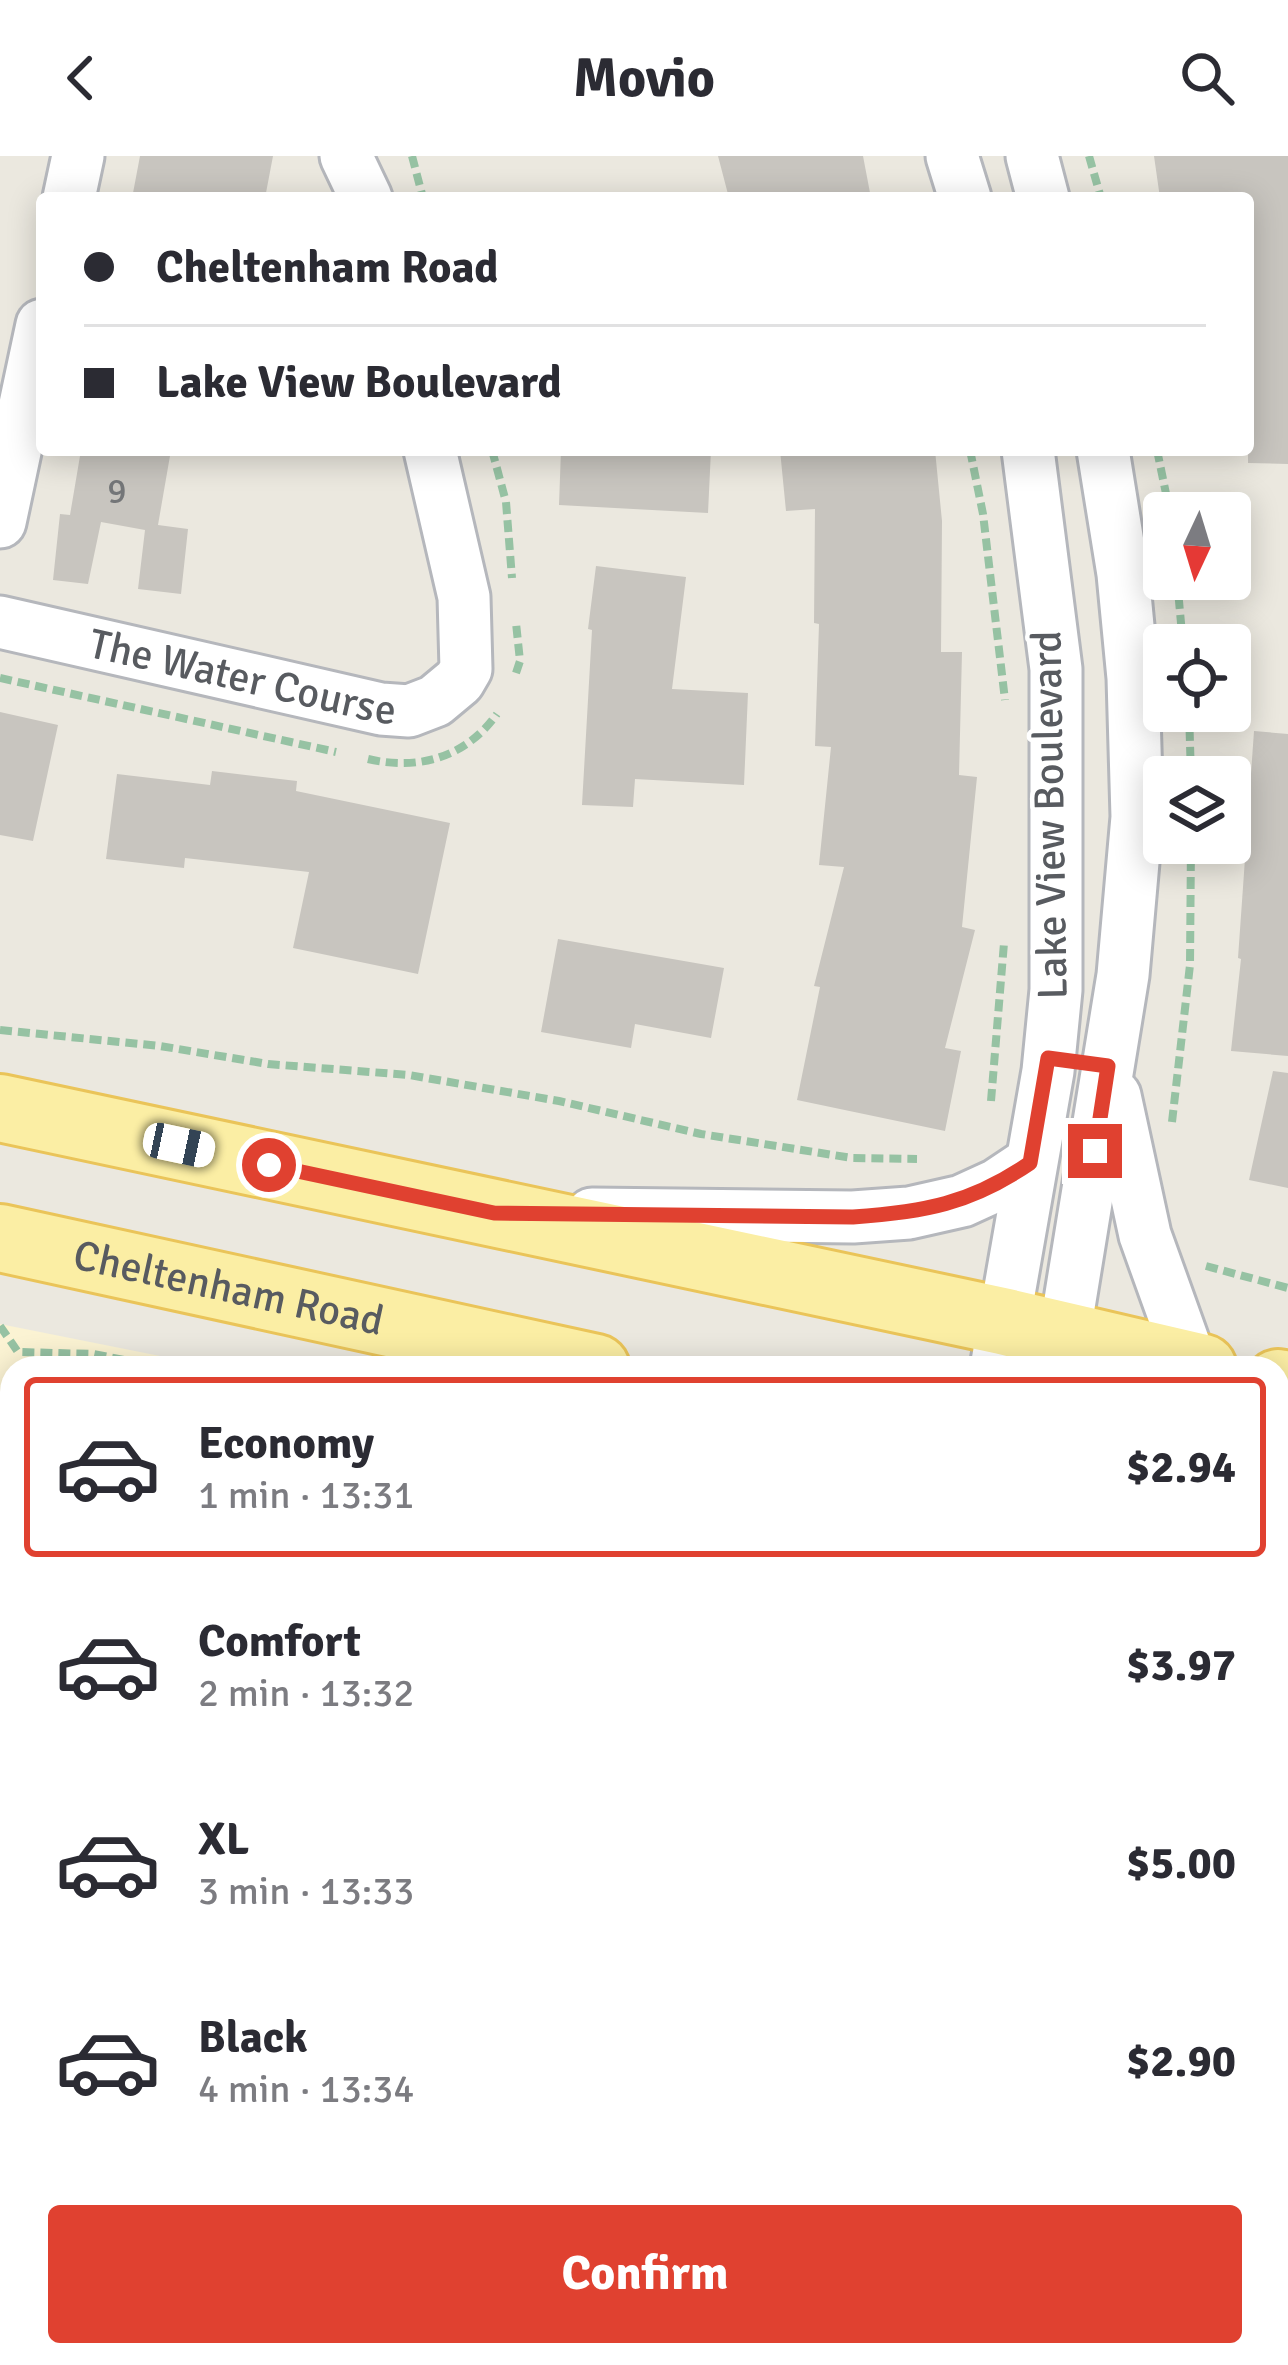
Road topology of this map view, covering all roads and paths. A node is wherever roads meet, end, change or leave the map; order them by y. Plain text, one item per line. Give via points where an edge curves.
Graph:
1 (78, 156) edge
2 (346, 156) edge
3 (412, 156) edge
4 (952, 156) edge
5 (1032, 156) edge
6 (1089, 156) edge
7 (70, 192) edge
8 (363, 192) edge
9 (421, 192) edge
10 (963, 192) edge
11 (1041, 192) edge
12 (1099, 192) edge
13 (36, 353) edge
14 (431, 456) edge
15 (971, 456) edge
16 (1029, 456) edge
17 (1104, 456) edge
18 (1158, 456) edge
19 (1165, 492) edge
20 (0, 522) edge
21 (0, 622) edge
22 (1006, 717) dead end
23 (1190, 864) edge
24 (1005, 930) dead end
25 (0, 1030) edge
26 (1048, 1058) junction
27 (1108, 1066) junction
28 (0, 1108) edge
29 (989, 1116) dead end
30 (1169, 1145) dead end
31 (928, 1159) dead end
32 (1030, 1163) junction
33 (494, 1213) junction
34 (0, 1238) edge
35 (1204, 1265) dead end
36 (1288, 1288) edge
37 (0, 1326) edge
38 (1030, 1348) edge
39 (104, 1356) edge
40 (541, 1356) edge
41 (1100, 1356) edge
42 (1193, 1356) edge

1 - 7 street
2 - 8 street
3 - 9 path
4 - 10 street
5 - 11 street
6 - 12 path
13 - 20 street
14 - 21 street, The Water Course via 464,598 466,670 422,706 381,710
15 - 22 path
16 - 26 street, Lake View Boulevard via 1056,669 1058,913
17 - 27 street, Lake View Boulevard via 1133,678 1137,817
18 - 19 path
23 - 30 path via 1190,964
24 - 29 path
25 - 31 path via 409,1075 701,1134 852,1158
26 - 27 street
26 - 32 street, Lake View Boulevard
27 - 38 street, Lake View Boulevard
27 - 42 street via 1145,1235
28 - 33 main road
32 - 33 street via 962,1202 909,1213
32 - 38 street, Lake View Boulevard
33 - 38 main road
34 - 40 main road, Cheltenham Road
35 - 36 path
37 - 39 path via 18,1352
38 - 41 main road

